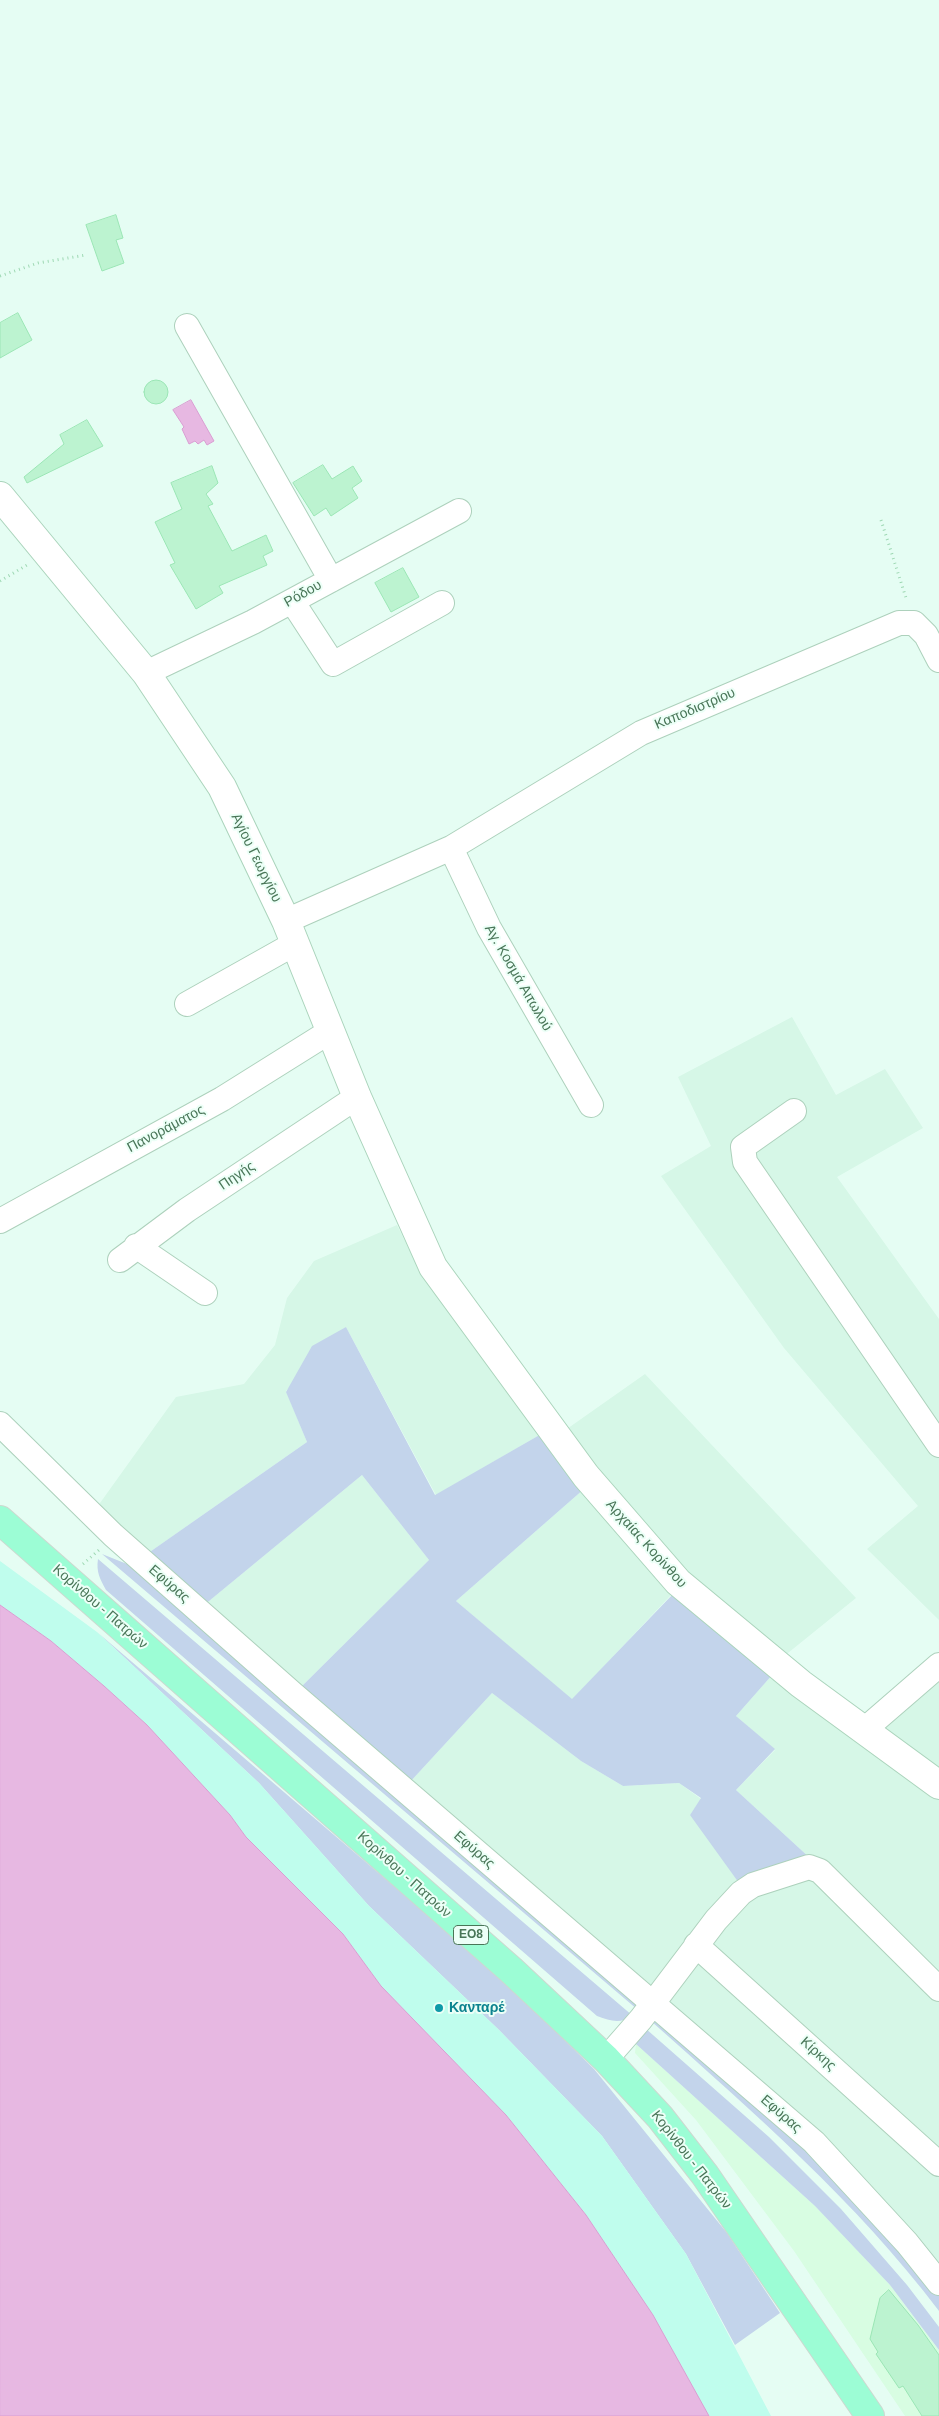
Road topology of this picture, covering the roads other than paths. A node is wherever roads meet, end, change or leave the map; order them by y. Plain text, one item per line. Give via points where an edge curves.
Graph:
1 (187, 326) dead end
2 (0, 496) edge
3 (459, 511) dead end
4 (331, 580) junction
5 (292, 601) junction
6 (442, 603) dead end
7 (939, 660) edge
8 (146, 673) junction
9 (451, 848) junction
10 (290, 932) junction
11 (187, 1004) dead end
12 (330, 1032) junction
13 (357, 1096) junction
14 (591, 1105) dead end
15 (794, 1111) dead end
16 (0, 1221) edge
17 (433, 1267) joint
18 (205, 1293) dead end
19 (0, 1424) edge
20 (939, 1445) edge
21 (0, 1520) edge
22 (939, 1666) edge
23 (864, 1730) junction
24 (939, 1785) edge
25 (696, 1945) junction
26 (939, 1989) edge
27 (653, 2004) junction
28 (606, 2059) junction
29 (939, 2164) edge
30 (939, 2283) edge
31 (870, 2416) edge

1 - 4 street
2 - 8 street, Αγίου Γεωργίου
3 - 4 street, Ρόδου
4 - 5 street, Ρόδου
5 - 6 street via 333,664
5 - 8 street, Ρόδου
7 - 9 street, Καποδιστρίου via 926,635 914,624 899,623 641,733
8 - 10 street, Αγίου Γεωργίου via 222,787
9 - 10 street, Καποδιστρίου
9 - 14 street, Αγ. Κοσμά Αιτωλού via 489,928
10 - 11 street, Καποδιστρίου
10 - 12 street, Αγίου Γεωργίου
12 - 13 street, Αγίου Γεωργίου
12 - 16 street, Πανοράματος via 222,1099
13 - 17 street, Αγίου Γεωργίου
13 - 18 street, Πηγής via 128,1253
15 - 20 street via 743,1147 745,1162
17 - 23 street, Αρχαίας Κορίνθου via 586,1476 664,1568 801,1684
19 - 27 street, Εφύρας via 114,1535
21 - 28 main road, Κορίνθου - Πατρών / ΕΟ8 via 511,1970
22 - 23 street
23 - 24 street, Αρχαίας Κορίνθου
25 - 26 street via 741,1894 753,1886 809,1867 820,1871
25 - 27 street
25 - 29 street, Κίρκης
27 - 28 street
27 - 30 street, Εφύρας via 814,2142 907,2243
28 - 31 main road, Κορίνθου - Πατρών / ΕΟ8 via 660,2117 705,2175

